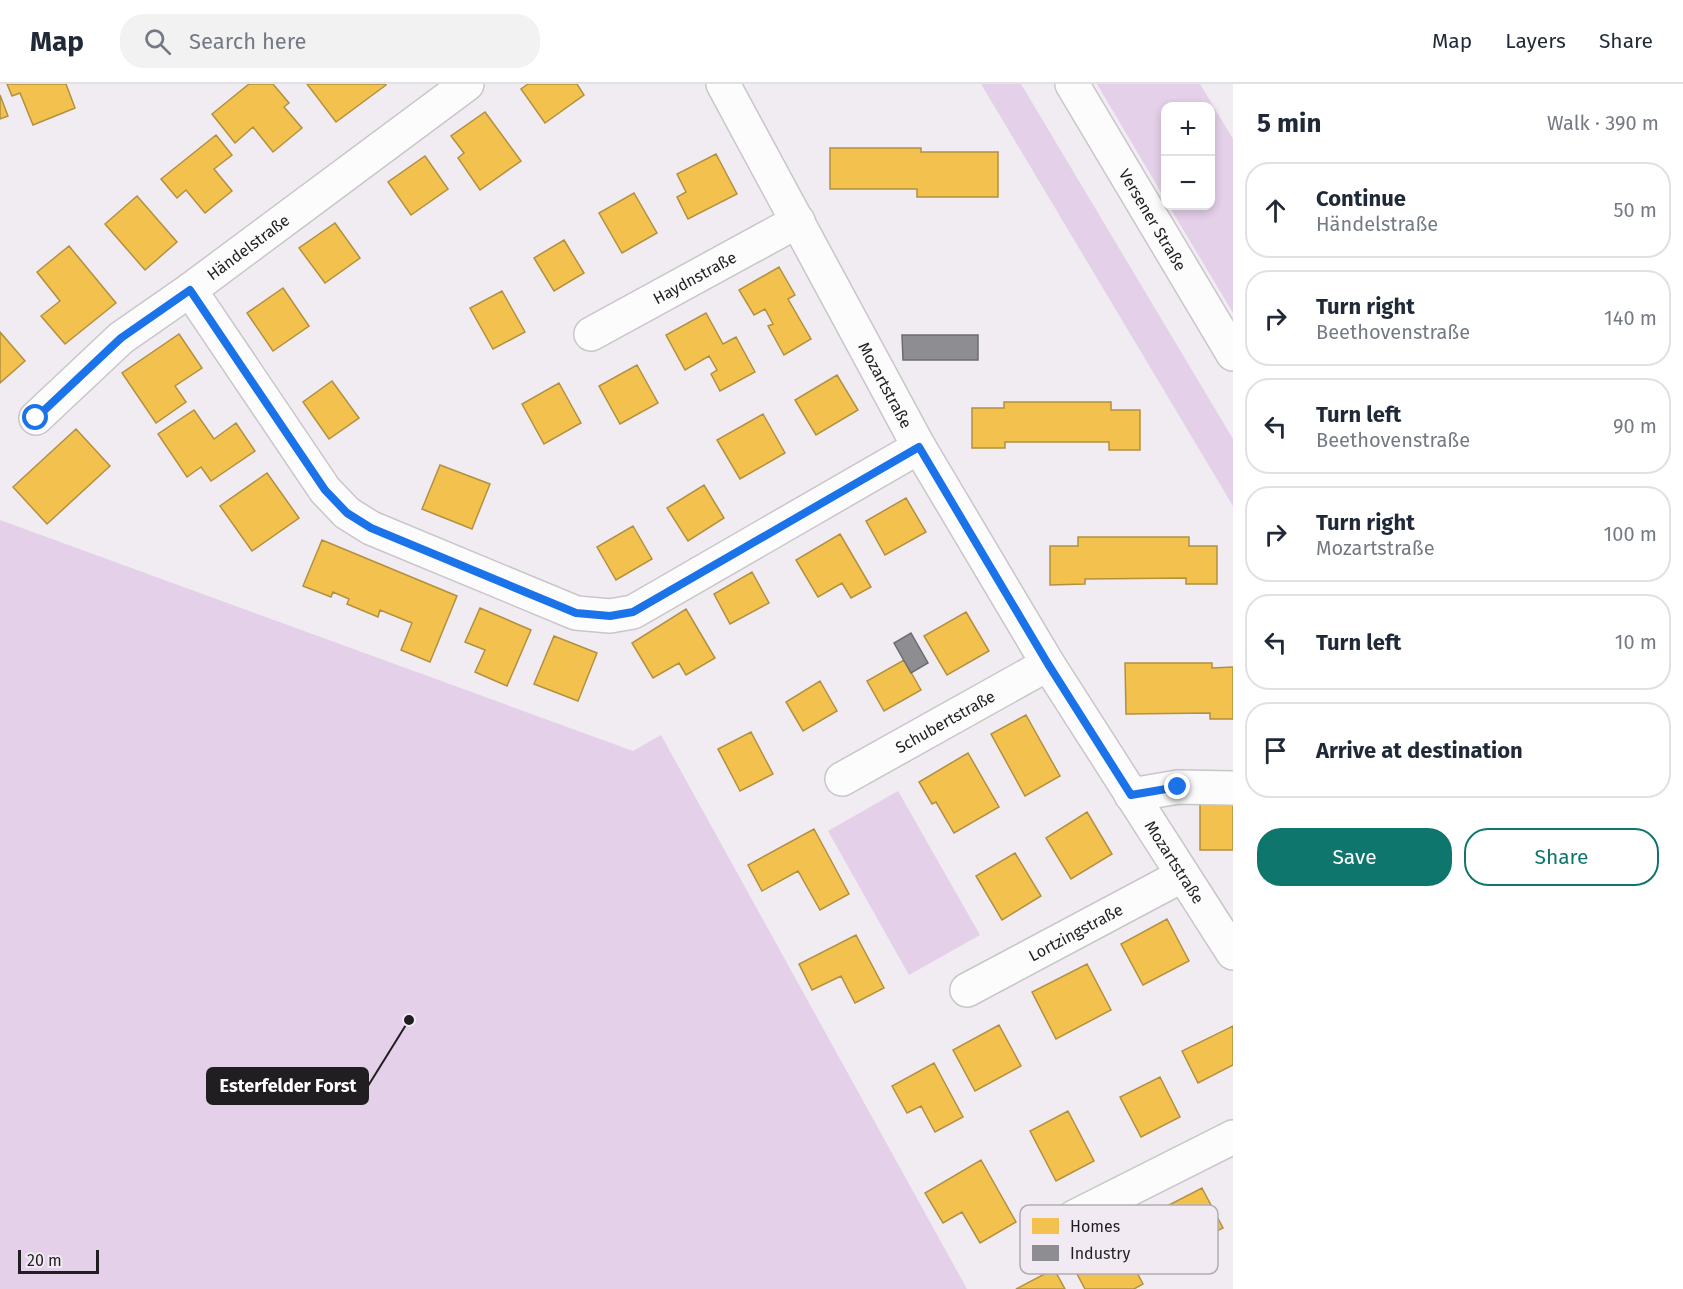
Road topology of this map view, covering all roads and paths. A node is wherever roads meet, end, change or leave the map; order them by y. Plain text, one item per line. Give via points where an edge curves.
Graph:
1 (467, 84) edge
2 (723, 84) edge
3 (1072, 84) edge
4 (798, 221) junction
5 (190, 290) junction
6 (591, 334) dead end
7 (1233, 354) edge
8 (36, 418) dead end
9 (919, 447) junction
10 (1048, 664) junction
11 (842, 779) dead end
12 (1233, 788) edge
13 (1131, 795) junction
14 (1183, 875) junction
15 (1233, 953) edge
16 (967, 990) dead end
17 (1233, 1137) edge
18 (1098, 1205) edge

1 - 5 street, Händelstraße
2 - 4 street, Mozartstraße
3 - 7 street, Versener Straße
4 - 6 street, Haydnstraße
4 - 9 street, Mozartstraße
5 - 8 street, Händelstraße via 121,338
5 - 9 street via 325,490 347,513 371,528 576,613 610,616 633,612
9 - 10 street, Mozartstraße
10 - 11 street, Schubertstraße
10 - 13 street, Mozartstraße
12 - 13 street via 1178,787
13 - 14 street, Mozartstraße
14 - 15 street, Mozartstraße
14 - 16 street, Lortzingstraße
17 - 18 street

